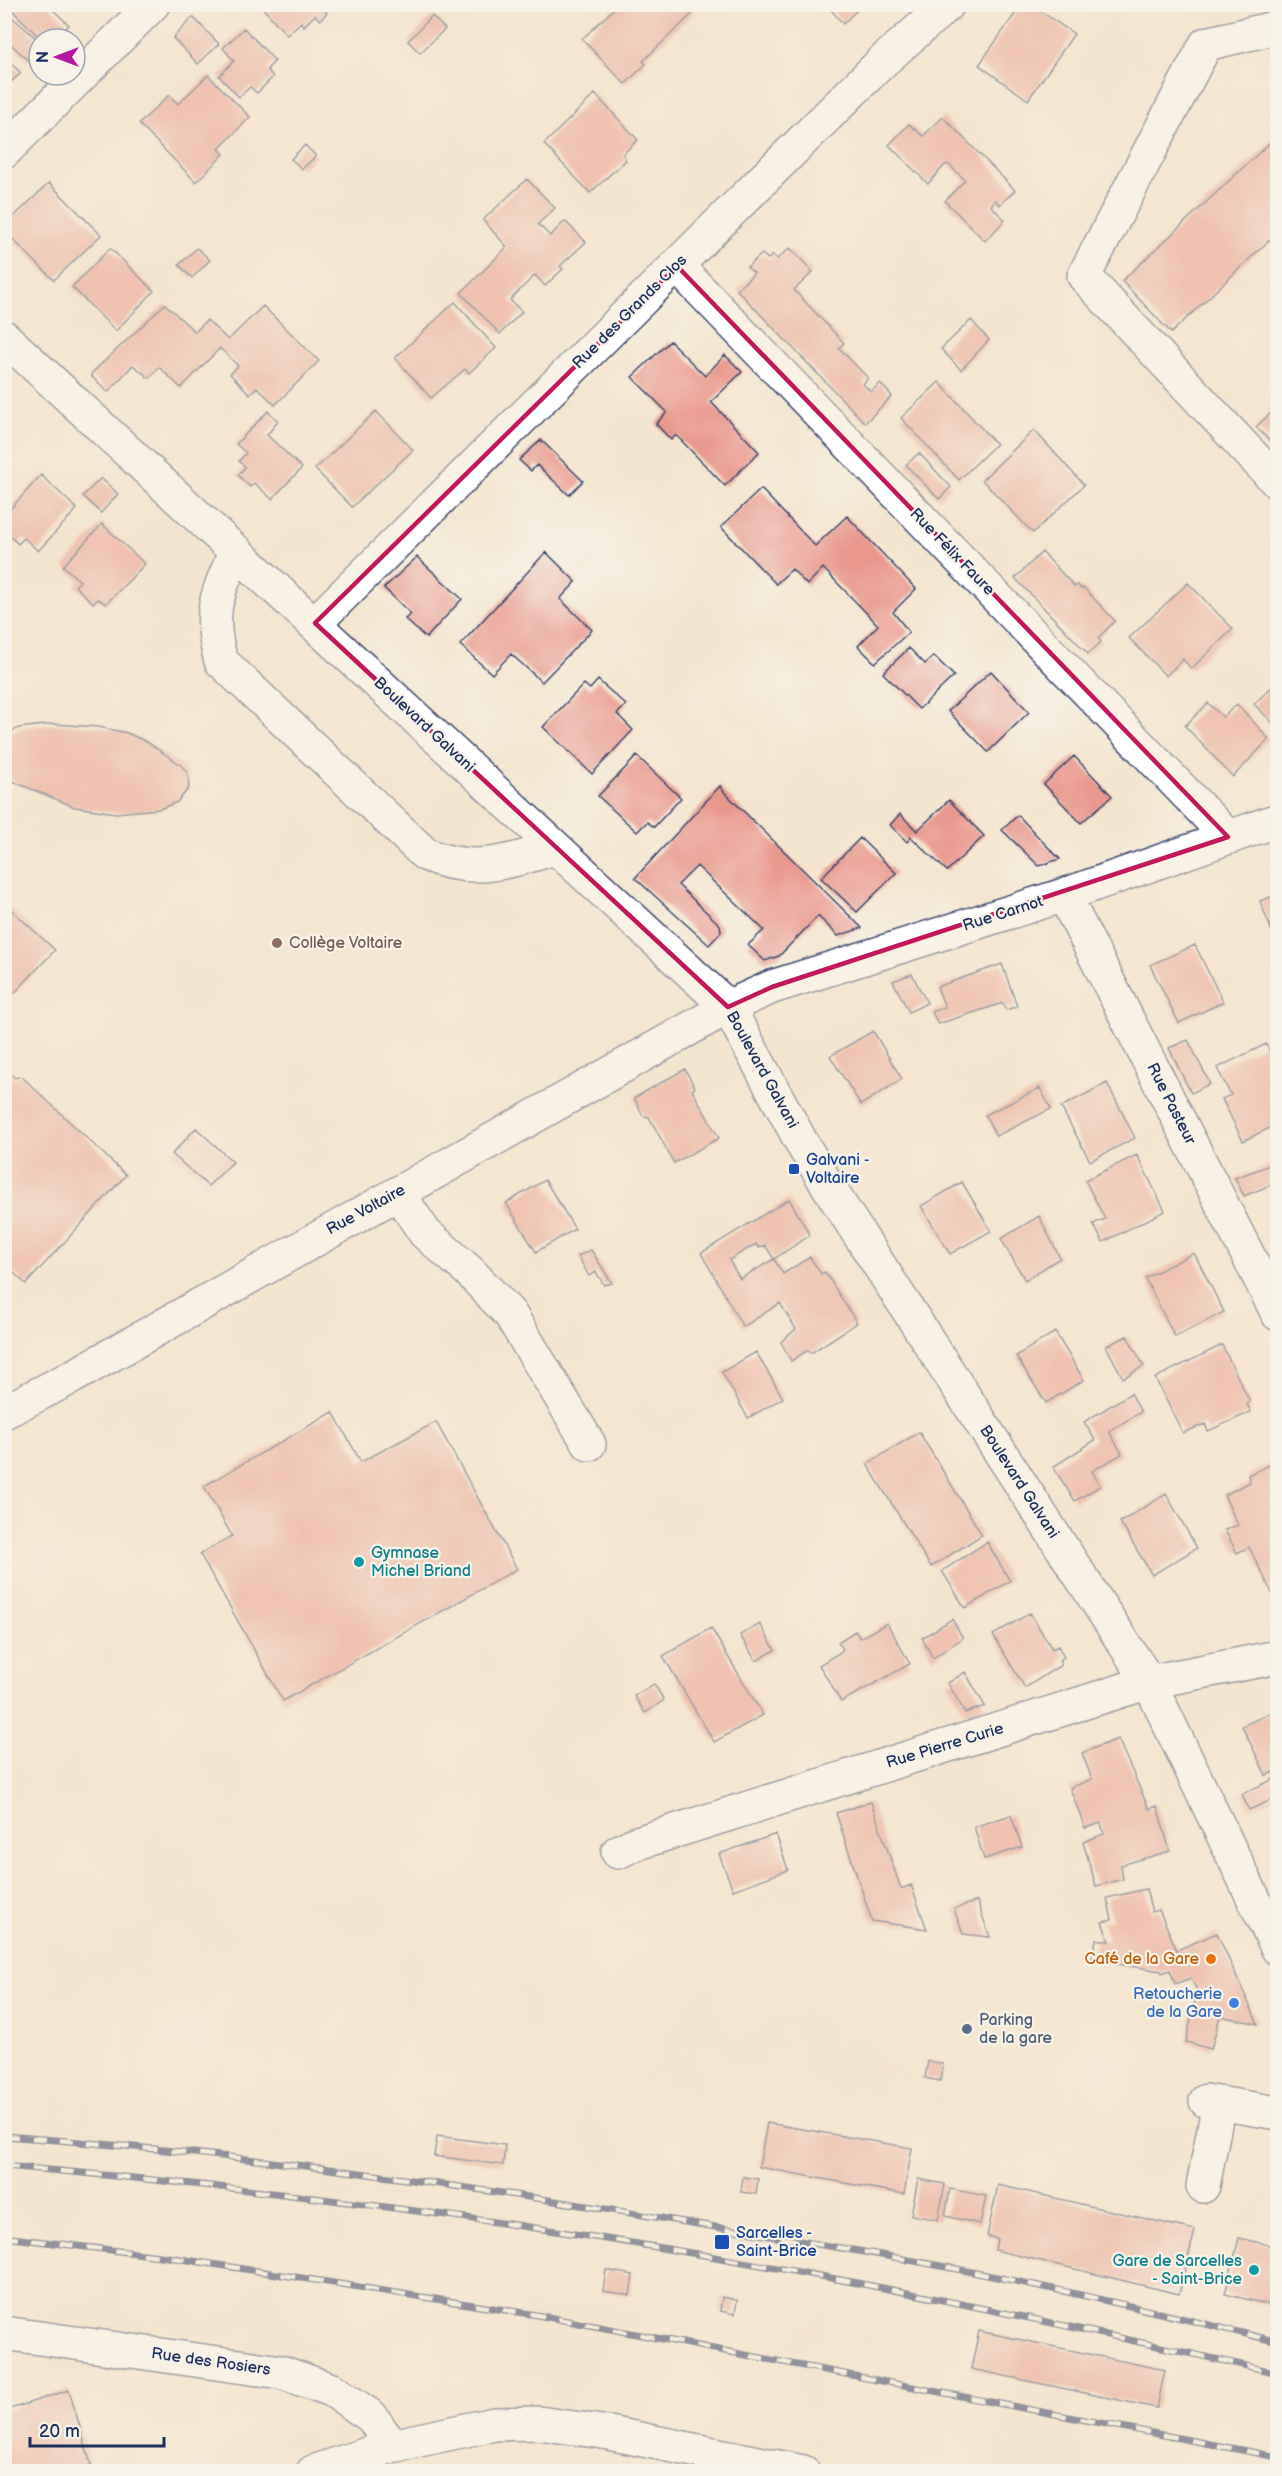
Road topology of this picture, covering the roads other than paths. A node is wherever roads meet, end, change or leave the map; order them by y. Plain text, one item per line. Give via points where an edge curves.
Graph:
1 (153, 4) edge
2 (948, 4) edge
3 (1278, 27) edge
4 (4, 152) edge
5 (676, 266) junction
6 (4, 338) edge
7 (1278, 483) edge
8 (236, 551) junction
9 (315, 623) junction
10 (1278, 820) edge
11 (1228, 837) junction
12 (555, 848) junction
13 (1064, 895) junction
14 (728, 1007) junction
15 (398, 1193) junction
16 (1278, 1314) edge
17 (4, 1412) edge
18 (589, 1444) dead end
19 (1278, 1657) edge
20 (1149, 1682) junction
21 (618, 1852) dead end
22 (1278, 1949) edge
23 (1278, 2113) edge
24 (1203, 2186) dead end
25 (4, 2333) edge
26 (391, 2446) junction
27 (313, 2472) edge
28 (802, 2472) edge

1 - 4 street
2 - 5 street, Rue des Grands Clos via 882,62
3 - 7 street via 1206,44 1084,276
5 - 9 street, Rue des Grands Clos
5 - 11 street, Rue Félix Faure
6 - 8 street, Boulevard Galvani
8 - 9 street, Boulevard Galvani
8 - 12 street via 213,609 214,638 221,661 425,854 468,867 504,863
9 - 12 street, Boulevard Galvani
10 - 11 street, Rue Carnot
11 - 13 street, Rue Carnot
12 - 14 street, Boulevard Galvani
13 - 14 street, Rue Carnot via 772,987
13 - 16 street, Rue Pasteur
14 - 15 street, Rue Voltaire
14 - 20 street, Boulevard Galvani via 835,1197
15 - 17 street, Rue Voltaire
15 - 18 street via 425,1233 510,1314
19 - 20 street, Rue Pierre Curie
20 - 21 street, Rue Pierre Curie
20 - 22 street, Boulevard Galvani
23 - 24 street via 1212,2102
25 - 26 street, Rue des Rosiers via 281,2372 332,2390 372,2417
26 - 27 street
26 - 28 street via 494,2424 539,2423

